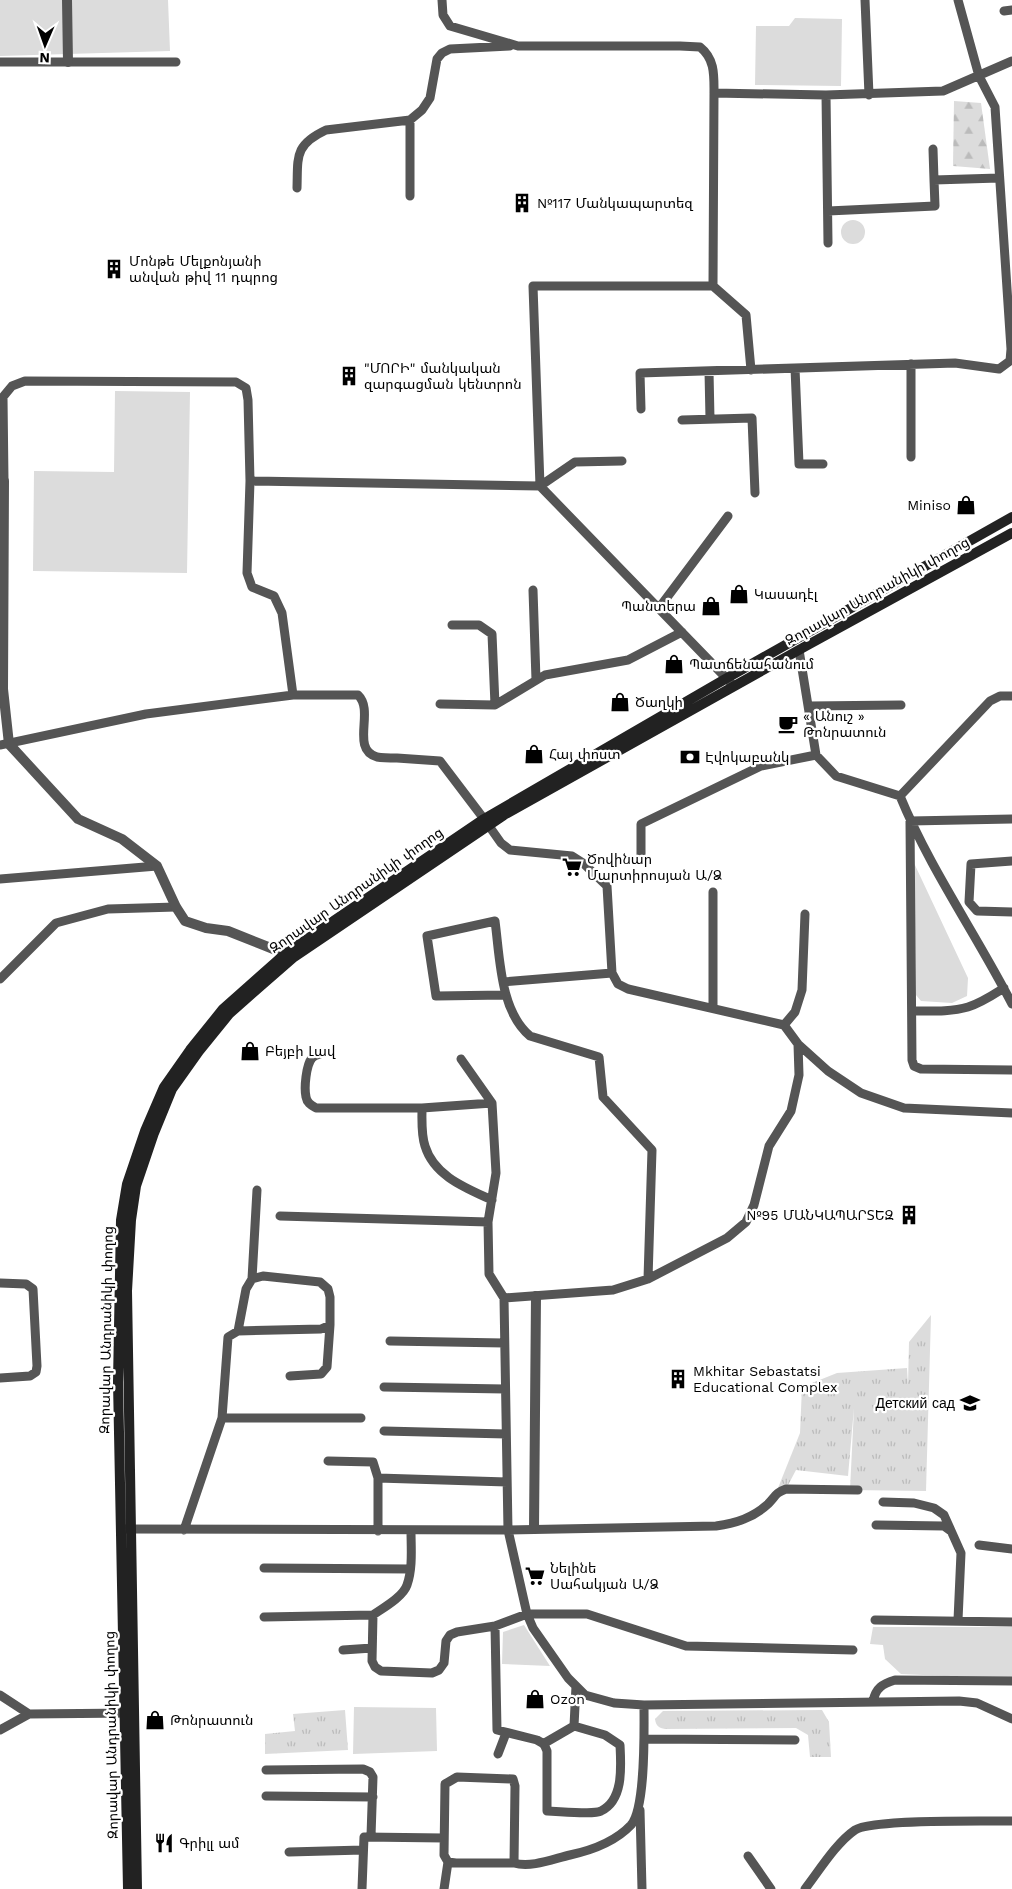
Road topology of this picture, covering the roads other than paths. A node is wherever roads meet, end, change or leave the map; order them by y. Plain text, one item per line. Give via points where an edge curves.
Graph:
1 (67, 0) edge
2 (442, 0) edge
3 (865, 0) edge
4 (958, 0) edge
5 (518, 46) junction
6 (1012, 61) edge
7 (0, 62) edge
8 (68, 62) junction
9 (176, 62) dead end
10 (979, 76) junction
11 (714, 93) junction
12 (826, 95) junction
13 (869, 95) junction
14 (410, 120) junction
15 (933, 149) dead end
16 (999, 178) junction
17 (934, 180) junction
18 (297, 188) dead end
19 (410, 196) dead end
20 (828, 211) junction
21 (828, 243) dead end
22 (1009, 273) edge
23 (713, 286) junction
24 (911, 364) junction
25 (795, 368) junction
26 (751, 370) junction
27 (709, 371) junction
28 (640, 409) dead end
29 (710, 419) junction
30 (682, 420) dead end
31 (911, 457) dead end
32 (622, 461) dead end
33 (823, 464) dead end
34 (2, 481) edge
35 (250, 481) junction
36 (540, 486) junction
37 (755, 493) dead end
38 (728, 516) dead end
39 (1012, 517) edge
40 (1012, 533) edge
41 (533, 590) dead end
42 (659, 608) junction
43 (452, 625) dead end
44 (682, 632) junction
45 (799, 650) junction
46 (727, 678) junction
47 (536, 680) junction
48 (735, 686) junction
49 (293, 695) junction
50 (1012, 696) edge
51 (440, 704) dead end
52 (494, 705) junction
53 (901, 705) dead end
54 (809, 706) junction
55 (4, 744) edge
56 (816, 755) junction
57 (900, 796) junction
58 (1012, 819) edge
59 (910, 821) junction
60 (486, 822) junction
61 (640, 855) dead end
62 (1012, 861) edge
63 (157, 866) junction
64 (0, 879) edge
65 (713, 892) dead end
66 (176, 908) junction
67 (1012, 912) edge
68 (805, 914) dead end
69 (290, 956) junction
70 (612, 973) junction
71 (0, 979) edge
72 (503, 982) junction
73 (1004, 988) junction
74 (505, 995) junction
75 (1012, 1004) edge
76 (713, 1008) junction
77 (912, 1011) junction
78 (784, 1025) junction
79 (798, 1044) junction
80 (330, 1052) dead end
81 (461, 1059) dead end
82 (1012, 1070) edge
83 (492, 1103) junction
84 (422, 1108) junction
85 (1012, 1112) edge
86 (257, 1190) dead end
87 (492, 1200) junction
88 (280, 1216) dead end
89 (488, 1222) junction
90 (252, 1279) junction
91 (648, 1279) junction
92 (0, 1283) edge
93 (536, 1296) junction
94 (504, 1298) junction
95 (330, 1325) junction
96 (238, 1331) junction
97 (390, 1342) dead end
98 (504, 1343) junction
99 (290, 1376) dead end
100 (0, 1378) edge
101 (384, 1387) dead end
102 (505, 1389) junction
103 (222, 1418) junction
104 (361, 1418) dead end
105 (384, 1431) dead end
106 (506, 1434) junction
107 (328, 1461) dead end
108 (378, 1478) junction
109 (507, 1482) junction
110 (858, 1490) dead end
111 (883, 1502) dead end
112 (876, 1525) dead end
113 (120, 1529) junction
114 (131, 1529) junction
115 (534, 1529) junction
116 (184, 1530) junction
117 (411, 1530) junction
118 (508, 1530) junction
119 (378, 1531) junction
120 (951, 1531) junction
121 (979, 1545) dead end
122 (1012, 1549) edge
123 (264, 1568) dead end
124 (410, 1569) junction
125 (527, 1614) junction
126 (372, 1615) junction
127 (264, 1617) dead end
128 (875, 1620) dead end
129 (958, 1620) junction
130 (1012, 1622) edge
131 (494, 1626) junction
132 (372, 1648) junction
133 (343, 1650) dead end
134 (853, 1650) dead end
135 (1012, 1681) edge
136 (576, 1686) junction
137 (0, 1695) edge
138 (873, 1701) junction
139 (644, 1705) junction
140 (129, 1713) junction
141 (28, 1714) junction
142 (1012, 1719) edge
143 (574, 1726) junction
144 (0, 1730) edge
145 (506, 1733) junction
146 (644, 1739) junction
147 (795, 1740) dead end
148 (543, 1744) junction
149 (498, 1754) dead end
150 (266, 1770) dead end
151 (266, 1796) dead end
152 (373, 1797) junction
153 (640, 1805) junction
154 (1012, 1820) edge
155 (371, 1836) junction
156 (444, 1838) junction
157 (363, 1850) junction
158 (289, 1852) dead end
159 (748, 1856) dead end
160 (448, 1862) junction
161 (514, 1863) junction
162 (128, 1889) edge
163 (137, 1889) edge
164 (362, 1889) edge
165 (444, 1889) edge
166 (642, 1889) edge
167 (771, 1889) edge
168 (805, 1889) edge

1 - 8 street
2 - 5 lane via 443,15 450,26
3 - 13 lane
4 - 10 lane
5 - 11 lane via 700,47 712,64
5 - 14 lane via 450,48 442,53 437,59 430,98
6 - 10 lane
7 - 8 lane
8 - 9 lane
10 - 13 lane via 943,91
10 - 16 lane via 994,107
11 - 12 lane
11 - 23 lane
12 - 13 lane
12 - 20 lane
14 - 18 lane via 316,134 300,149
14 - 19 lane
15 - 17 lane
16 - 17 lane
16 - 22 lane
17 - 20 lane via 936,206
20 - 21 lane
22 - 24 lane via 1010,361 999,369 955,363
23 - 26 lane via 746,315
23 - 36 lane via 534,286
24 - 25 lane
24 - 31 lane
25 - 26 lane
25 - 33 lane via 799,464
26 - 27 lane
27 - 28 lane via 640,373
27 - 29 lane
29 - 30 lane
29 - 37 lane via 752,418
32 - 36 lane via 575,462
34 - 35 lane via 3,397 12,386 25,381 236,382 246,388 248,400
34 - 55 street
35 - 36 lane
35 - 49 lane via 249,581 252,586 274,596 282,613
36 - 42 lane
38 - 42 lane
39 - 46 main road, Զորավար Անդրանիկի փողոց
40 - 45 main road, Զորավար Անդրանիկի փողոց
41 - 47 lane
42 - 44 lane
43 - 52 lane via 479,625 492,634
44 - 46 lane
44 - 47 lane via 628,660 546,675
45 - 48 main road, Զորավար Անդրանիկի փողոց
45 - 54 lane
46 - 48 lane
46 - 60 main road, Զորավար Անդրանիկի փողոց
47 - 52 lane
48 - 60 main road, Զորավար Անդրանիկի փողոց
49 - 55 lane via 146,714
49 - 60 lane via 358,695 364,707 366,750 377,757 440,761
50 - 57 lane via 1000,696 990,701
51 - 52 lane
53 - 54 lane
54 - 56 lane
55 - 63 street via 78,819 122,839
56 - 57 lane via 836,776
56 - 61 lane via 761,766 641,824
57 - 59 lane
58 - 59 lane
59 - 73 lane
59 - 77 lane
60 - 69 main road, Զորավար Անդրանիկի փողոց
60 - 70 lane via 510,850 572,856 607,886
62 - 67 lane via 971,864 969,902 977,911
63 - 64 lane
63 - 66 street
65 - 76 lane
66 - 69 street via 184,921 228,931
66 - 71 lane via 108,909 56,923
68 - 78 lane via 802,990 795,1012
69 - 113 main road, Զորավար Անդրանիկի փողոց via 223,1009 164,1087 127,1184 121,1220 119,1272
69 - 114 main road, Զորավար Անդրանիկի փողոց via 229,1014 184,1071 172,1089 136,1186 127,1291
70 - 72 lane
70 - 76 lane via 618,984 628,989
72 - 74 lane
72 - 74 lane via 495,922 427,936 436,996
73 - 75 lane
73 - 77 lane via 968,1007
74 - 91 lane via 523,1030 530,1036 599,1057 603,1097 652,1150
76 - 78 lane
77 - 82 lane via 914,1066 921,1069
78 - 79 lane
79 - 85 lane via 828,1071 860,1092 904,1108
79 - 91 lane via 798,1075 791,1111 769,1146 754,1205 746,1222 727,1238
80 - 84 lane via 312,1058 307,1068 305,1096 308,1103 316,1108
81 - 83 lane
83 - 84 lane
83 - 87 lane via 496,1173
84 - 87 lane via 425,1146 434,1165 464,1187
86 - 90 lane
87 - 89 lane
88 - 89 lane
89 - 94 lane via 489,1274
90 - 95 lane via 263,1276 320,1282 328,1289 330,1297
90 - 96 lane via 246,1289
91 - 93 lane via 613,1290
92 - 100 lane via 26,1284 33,1289 37,1366 36,1372 30,1376
93 - 94 lane
93 - 115 street
94 - 98 lane
95 - 96 lane via 321,1329
95 - 99 lane via 327,1367 321,1374
96 - 103 lane via 228,1337
97 - 98 lane
98 - 102 lane
101 - 102 lane
102 - 106 lane
103 - 104 lane
103 - 116 lane
105 - 106 lane
106 - 109 lane
107 - 108 lane via 373,1462
108 - 109 lane
108 - 119 lane
109 - 118 lane
110 - 115 lane via 786,1489 776,1493 750,1518 716,1526
111 - 120 lane via 914,1503 934,1508 944,1515
112 - 120 lane via 944,1526
113 - 114 lane
113 - 140 main road, Զորավար Անդրանիկի փողոց
114 - 116 lane
114 - 140 main road, Զորավար Անդրանիկի փողոց
115 - 118 lane
116 - 119 lane
117 - 118 lane
117 - 119 lane
117 - 124 lane
118 - 125 lane
120 - 129 lane via 961,1553
121 - 122 lane
123 - 124 lane
124 - 126 lane via 407,1586 391,1603
125 - 131 lane
125 - 134 lane via 587,1614 686,1646
125 - 136 lane via 532,1628
126 - 127 lane
126 - 132 lane
128 - 129 lane
129 - 130 lane
131 - 132 lane via 450,1635 446,1641 444,1664 432,1673 381,1671 373,1663
131 - 145 lane via 497,1730
132 - 133 lane
135 - 138 lane via 895,1680 875,1690
136 - 139 lane via 585,1695 614,1703
136 - 143 lane
137 - 141 lane
138 - 139 lane
138 - 142 lane via 977,1703
139 - 146 lane
140 - 141 lane
140 - 162 main road, Զորավար Անդրանիկի փողոց
140 - 163 main road, Զորավար Անդրանիկի փողոց
141 - 144 lane
143 - 148 lane
143 - 148 lane via 605,1735 620,1745 621,1770 614,1801 600,1812 547,1811 547,1751
145 - 148 lane
145 - 149 lane
146 - 147 lane
146 - 153 lane
150 - 152 lane via 363,1769 373,1777
151 - 152 lane
152 - 155 lane
153 - 161 lane via 632,1824 608,1843 544,1862
153 - 166 lane
154 - 168 lane via 878,1824 856,1829
155 - 156 lane
155 - 157 lane via 364,1837
156 - 160 lane via 444,1855
156 - 161 lane via 445,1784 457,1777 513,1779
157 - 158 lane
157 - 164 lane
159 - 167 lane
160 - 161 lane
160 - 165 lane

